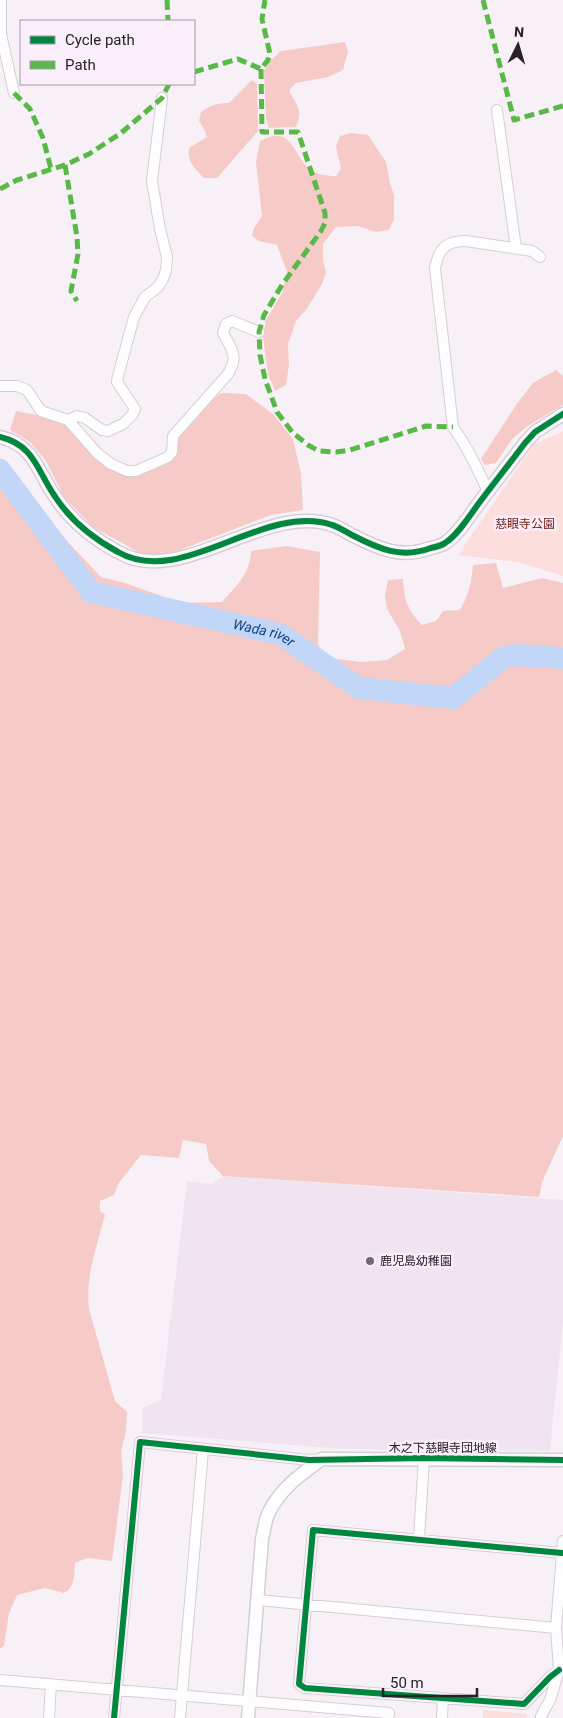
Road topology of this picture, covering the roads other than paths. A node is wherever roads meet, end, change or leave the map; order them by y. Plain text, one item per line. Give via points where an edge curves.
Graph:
1 (1, 0) edge
2 (14, 92) dead end
3 (162, 98) dead end
4 (497, 110) dead end
5 (516, 248) junction
6 (540, 258) dead end
7 (259, 332) dead end
8 (0, 386) edge
9 (563, 414) edge
10 (68, 420) junction
11 (0, 437) edge
12 (488, 492) junction
13 (203, 1450) junction
14 (424, 1458) junction
15 (322, 1459) junction
16 (563, 1460) edge
17 (419, 1539) junction
18 (563, 1541) edge
19 (562, 1553) edge
20 (562, 1578) edge
21 (258, 1600) junction
22 (307, 1604) junction
23 (558, 1625) edge
24 (559, 1670) junction
25 (0, 1680) edge
26 (51, 1684) junction
27 (117, 1689) junction
28 (182, 1696) junction
29 (443, 1698) junction
30 (250, 1700) junction
31 (319, 1713) edge
32 (48, 1718) edge
33 (114, 1718) edge
34 (180, 1718) edge
35 (248, 1718) edge
36 (388, 1718) edge
37 (442, 1718) edge
38 (541, 1718) edge

1 - 2 street via 1,34
3 - 10 street via 152,181 168,257 166,270 158,287 145,297 134,317 117,382 135,408 123,424 108,431 85,418 77,416
4 - 5 street
5 - 6 street via 532,251
5 - 12 street via 455,241 446,245 435,268 454,427
7 - 10 street via 232,321 226,324 223,333 235,355 233,365 173,436 172,452 168,457 136,471 127,471 97,453
8 - 10 street via 18,386 27,390 41,411
9 - 12 street via 535,432
11 - 12 street via 14,440 34,460 54,496 86,533 118,553 143,562 183,557 293,522 332,525 384,551 420,552 445,543
13 - 15 street
13 - 27 street via 140,1442
13 - 28 street
14 - 15 street, 木之下慈眼寺団地線
14 - 16 street, 木之下慈眼寺団地線
14 - 17 street
15 - 21 street via 282,1491 268,1514 262,1540
17 - 19 street
17 - 22 street via 312,1530
18 - 19 street
19 - 20 street
20 - 23 street
21 - 22 street
21 - 30 street
22 - 23 street
22 - 29 street via 299,1684 305,1688
23 - 24 street
24 - 29 street via 524,1704
24 - 38 street
25 - 26 street
26 - 27 street
26 - 32 street
27 - 28 street
27 - 33 street
28 - 30 street
28 - 34 street
29 - 37 street
30 - 31 street
30 - 35 street
31 - 36 street via 389,1713

